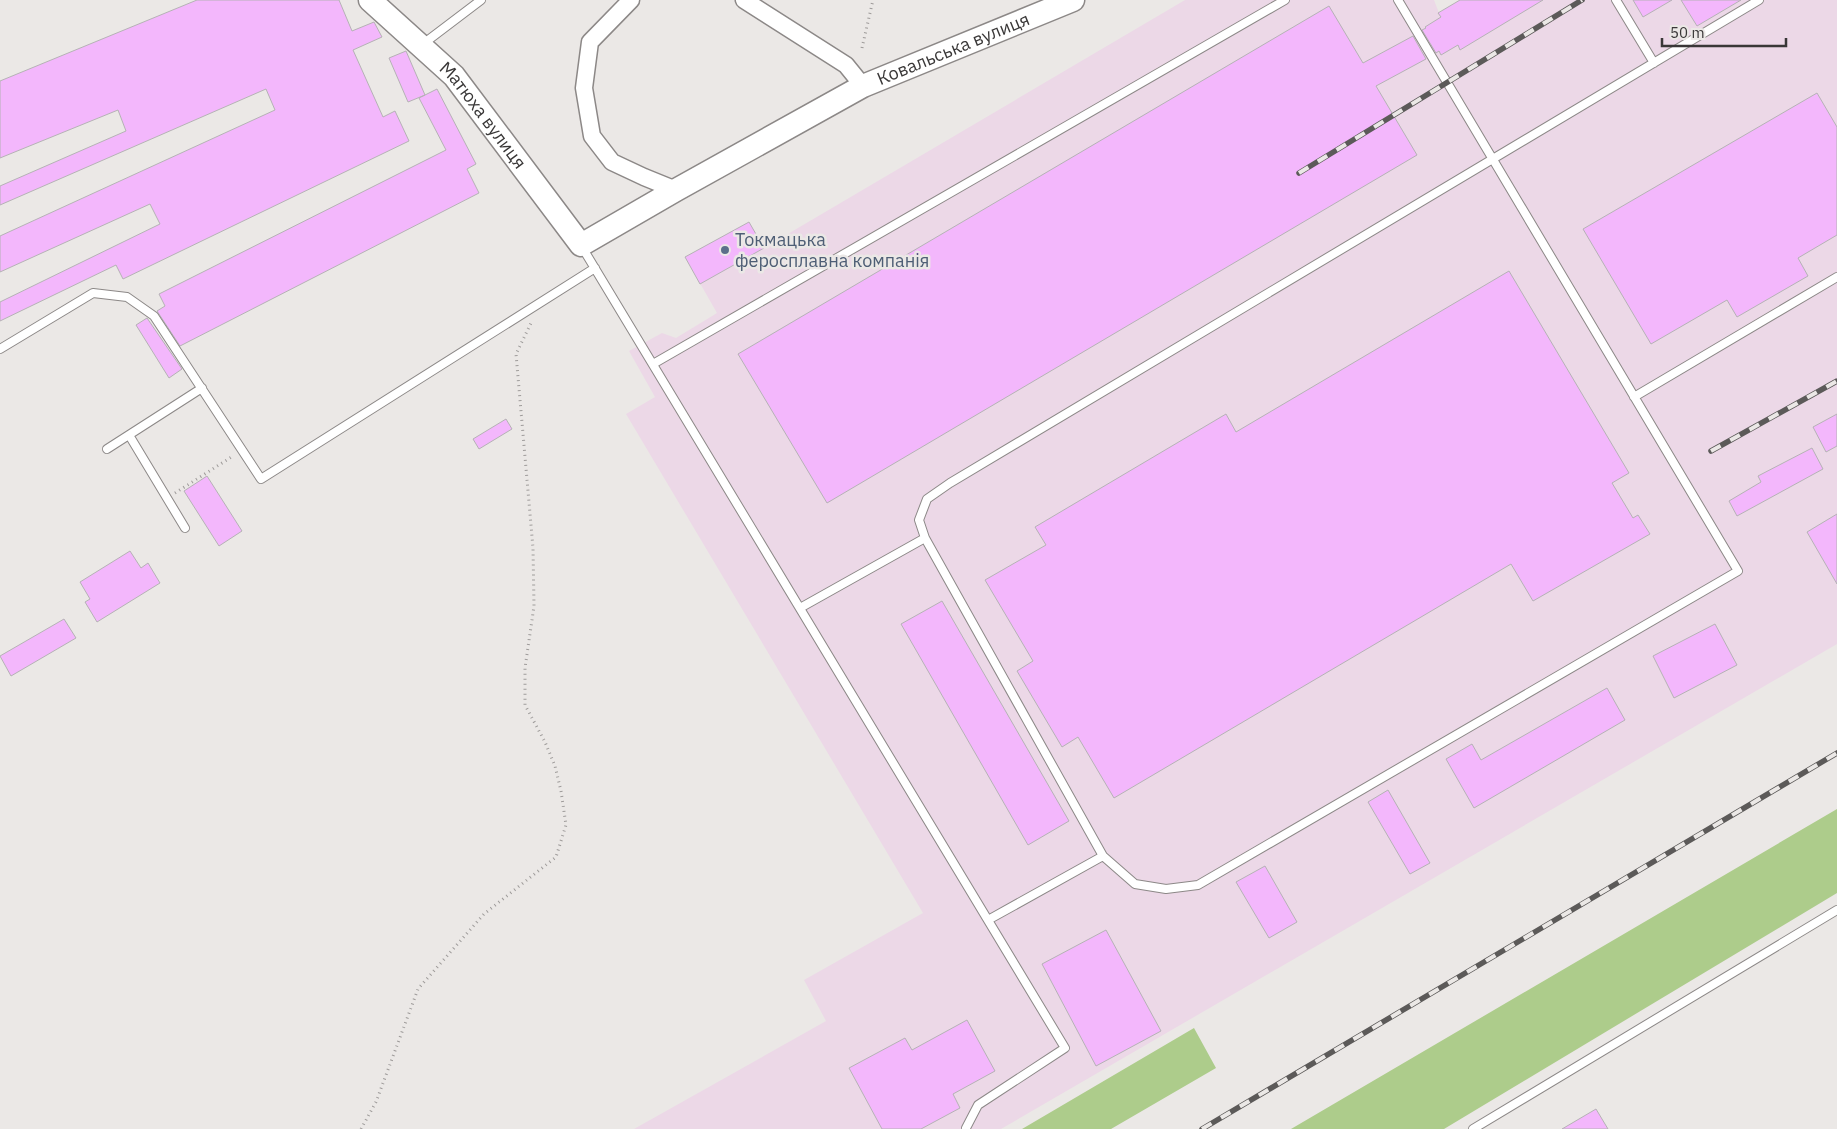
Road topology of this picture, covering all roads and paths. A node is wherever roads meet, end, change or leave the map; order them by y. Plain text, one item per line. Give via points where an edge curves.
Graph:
1 (370, 0) edge
2 (481, 0) edge
3 (631, 0) edge
4 (744, 0) edge
5 (873, 0) edge
6 (1072, 0) edge
7 (1285, 0) edge
8 (1398, 0) edge
9 (1616, 0) edge
10 (1759, 0) edge
11 (421, 45) junction
12 (862, 48) dead end
13 (1654, 63) junction
14 (863, 86) junction
15 (1493, 160) junction
16 (676, 190) junction
17 (581, 245) junction
18 (595, 268) junction
19 (1837, 277) edge
20 (543, 300) junction
21 (0, 349) edge
22 (653, 364) junction
23 (202, 388) junction
24 (1634, 397) junction
25 (129, 435) junction
26 (107, 449) dead end
27 (242, 451) junction
28 (167, 498) junction
29 (185, 528) dead end
30 (926, 538) junction
31 (800, 608) junction
32 (1103, 856) junction
33 (1837, 910) edge
34 (988, 920) junction
35 (966, 1128) dead end
36 (361, 1129) edge
37 (1473, 1129) edge

1 - 11 street, Матюха вулиця
2 - 11 lane
3 - 16 street via 590,42 584,88 592,136 612,162
4 - 14 street, Ковальська вулиця via 846,65
5 - 12 path
6 - 14 street, Ковальська вулиця
7 - 22 lane
8 - 15 lane
9 - 13 lane
10 - 13 lane
11 - 17 street, Матюха вулиця via 454,76
13 - 15 lane
14 - 16 street, Ковальська вулиця
15 - 24 lane
15 - 30 lane via 950,483 927,499 919,520
16 - 17 street, Ковальська вулиця
17 - 18 lane
18 - 20 lane
18 - 22 lane
19 - 24 lane
20 - 27 lane via 261,479
20 - 36 path via 516,354 533,548 534,606 525,668 525,705 555,766 566,825 556,857 484,914 418,989 376,1102
21 - 23 lane via 93,292 128,297 154,316
22 - 31 lane
23 - 25 lane
23 - 27 lane
24 - 32 lane via 1738,571 1198,885 1166,889 1135,884
25 - 26 lane
25 - 28 lane
27 - 28 path
28 - 29 lane
30 - 31 lane
30 - 32 lane
31 - 34 lane
32 - 34 lane
33 - 37 lane
34 - 35 lane via 1065,1048 978,1104

